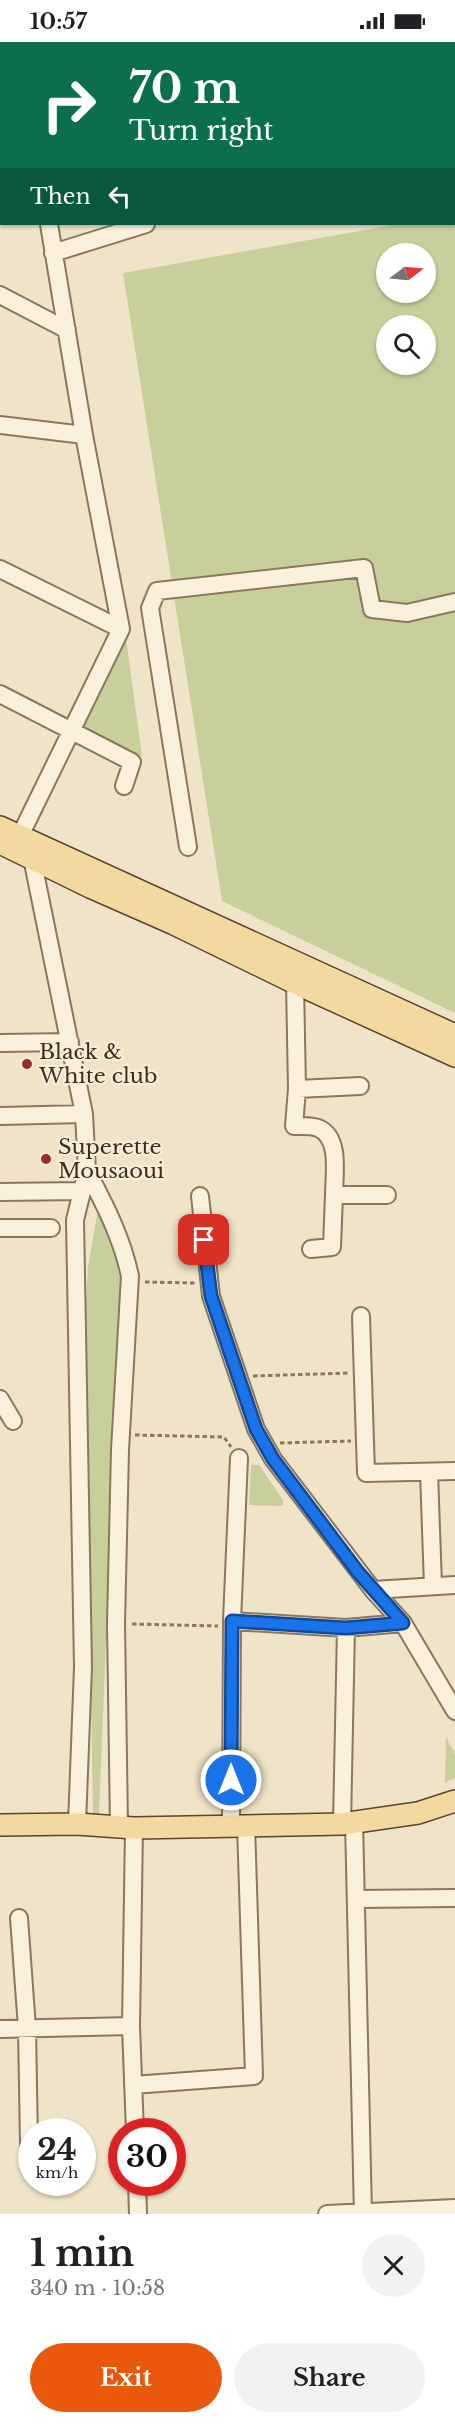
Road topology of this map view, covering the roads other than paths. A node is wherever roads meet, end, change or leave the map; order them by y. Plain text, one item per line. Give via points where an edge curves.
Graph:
1 (49, 225) edge
2 (143, 225) edge
3 (53, 253) junction
4 (0, 295) edge
5 (66, 330) junction
6 (0, 425) edge
7 (84, 435) junction
8 (0, 569) edge
9 (455, 602) edge
10 (121, 629) junction
11 (0, 694) edge
12 (73, 731) junction
13 (124, 786) dead end
14 (0, 827) edge
15 (10, 840) edge
16 (188, 847) dead end
17 (32, 858) junction
18 (295, 983) junction
19 (455, 1035) edge
20 (70, 1042) junction
21 (0, 1044) edge
22 (455, 1056) edge
23 (360, 1086) dead end
24 (297, 1089) junction
25 (84, 1114) junction
26 (0, 1116) edge
27 (87, 1172) junction
28 (81, 1191) junction
29 (0, 1192) edge
30 (387, 1194) dead end
31 (334, 1195) junction
32 (200, 1196) dead end
33 (0, 1228) edge
34 (51, 1228) dead end
35 (311, 1249) dead end
36 (361, 1316) dead end
37 (0, 1399) edge
38 (13, 1421) dead end
39 (239, 1458) road end
40 (455, 1471) edge
41 (429, 1472) junction
42 (433, 1586) junction
43 (455, 1586) edge
44 (373, 1590) junction
45 (232, 1623) junction
46 (403, 1623) junction
47 (346, 1628) junction
48 (453, 1703) edge
49 (453, 1806) edge
50 (348, 1823) junction
51 (77, 1824) junction
52 (239, 1825) junction
53 (0, 1826) edge
54 (127, 1827) junction
55 (455, 1898) edge
56 (356, 1899) junction
57 (20, 1918) dead end
58 (131, 2026) junction
59 (27, 2028) junction
60 (0, 2029) edge
61 (134, 2085) junction
62 (29, 2118) edge
63 (135, 2118) edge
64 (137, 2196) edge
65 (455, 2208) edge
66 (363, 2213) edge
67 (138, 2214) edge
68 (327, 2214) edge

1 - 3 street
2 - 3 street
3 - 5 street
4 - 5 street
5 - 7 street
6 - 7 street
7 - 10 street
8 - 10 street
9 - 16 street via 407,613 372,609 364,568 157,591 150,608
10 - 12 street
11 - 12 street
12 - 13 street via 132,762
12 - 15 street
14 - 15 main road
15 - 17 main road
15 - 19 main road
17 - 18 main road
17 - 20 street
18 - 22 main road
18 - 24 street
20 - 21 street
20 - 25 street
23 - 24 street
24 - 31 street via 294,1126 322,1129 333,1143
25 - 26 street
25 - 27 street
27 - 28 street
27 - 54 street via 125,1252 129,1282 116,1624
28 - 29 street
28 - 51 street via 75,1220 83,1667
30 - 31 street
31 - 35 street via 332,1248
32 - 44 street via 209,1283 256,1429 273,1459
33 - 34 street
36 - 41 street via 366,1473
37 - 38 street
39 - 45 street
40 - 41 street
41 - 42 street
42 - 43 street
42 - 44 street
44 - 46 street
45 - 47 street
45 - 52 street
46 - 47 street
46 - 48 street
47 - 50 street
49 - 50 main road
50 - 52 main road
50 - 56 street
51 - 53 main road
51 - 54 main road
52 - 54 main road
52 - 61 street via 254,2076
54 - 58 street
55 - 56 street
56 - 66 street
57 - 59 street
58 - 59 street
58 - 61 street
59 - 60 street
59 - 62 street
61 - 63 street
64 - 67 street
65 - 66 street
66 - 68 street

